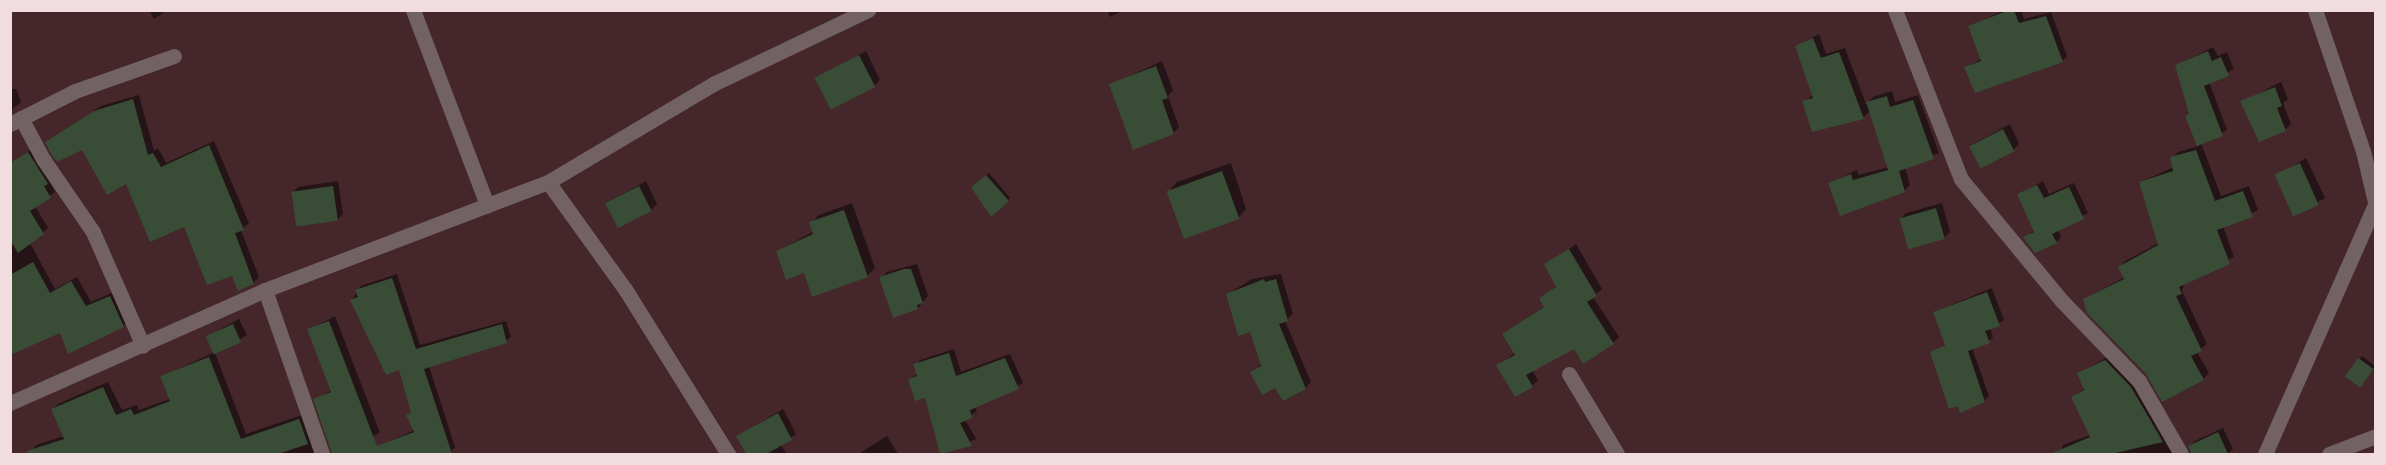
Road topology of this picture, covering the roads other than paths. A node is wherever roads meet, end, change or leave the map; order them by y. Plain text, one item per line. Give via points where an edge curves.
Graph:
1 (413, 10) edge
2 (868, 10) edge
3 (1894, 10) edge
4 (2315, 10) edge
5 (174, 56) dead end
6 (16, 121) edge
7 (548, 182) junction
8 (2375, 202) edge
9 (487, 206) junction
10 (265, 290) junction
11 (143, 346) junction
12 (1569, 374) dead end
13 (10, 403) edge
14 (2376, 436) edge
15 (322, 454) edge
16 (728, 454) edge
17 (1617, 454) edge
18 (2181, 454) edge
19 (2265, 454) edge
20 (2329, 454) edge

1 - 9 street
2 - 7 street via 715,83
3 - 18 street via 1961,179 2068,308 2139,381
4 - 8 street
5 - 6 street via 75,91
6 - 11 street via 93,232
7 - 9 street
7 - 16 street via 625,289
8 - 19 street
9 - 10 street
10 - 11 street
10 - 15 street
11 - 13 street
12 - 17 street
14 - 20 street

